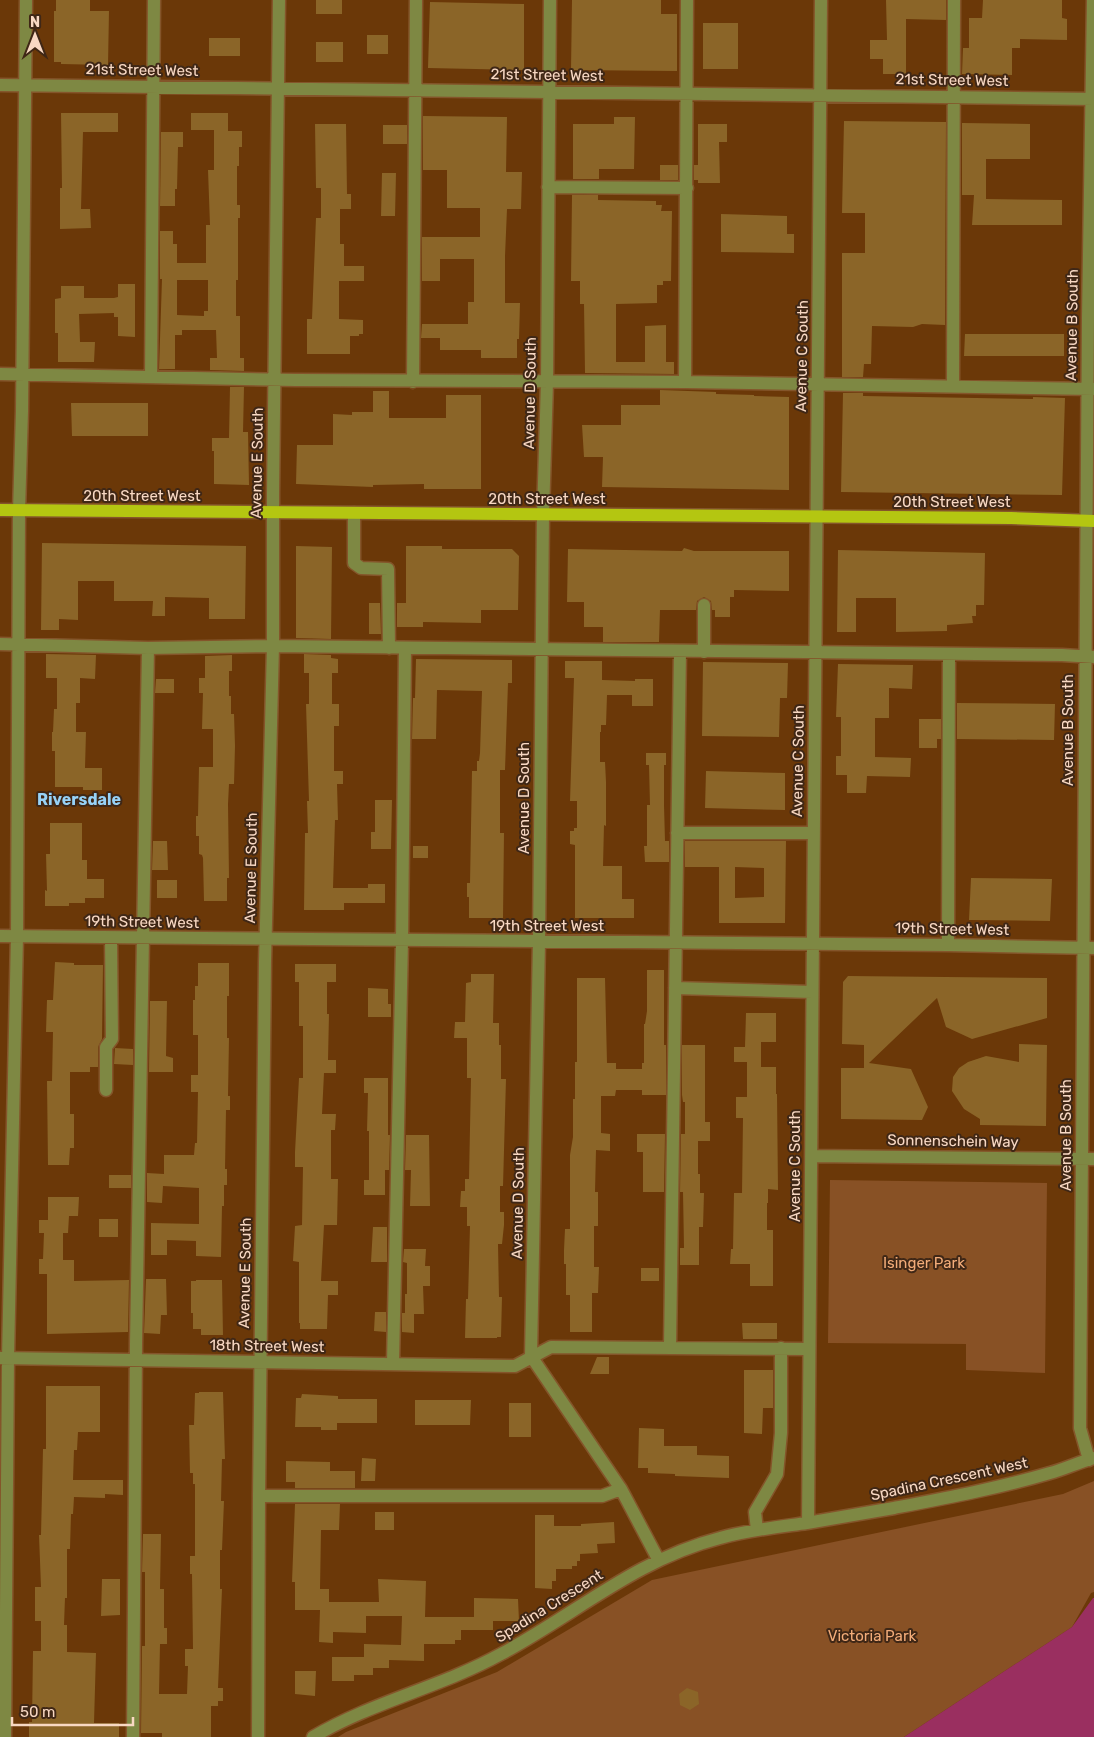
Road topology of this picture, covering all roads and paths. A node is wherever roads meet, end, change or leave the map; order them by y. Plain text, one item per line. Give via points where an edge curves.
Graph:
1 (26, 0) edge
2 (154, 0) edge
3 (279, 0) edge
4 (416, 0) edge
5 (550, 0) edge
6 (687, 0) edge
7 (821, 0) edge
8 (954, 0) edge
9 (1093, 0) edge
10 (0, 85) edge
11 (25, 85) junction
12 (154, 87) junction
13 (278, 88) junction
14 (414, 90) junction
15 (549, 92) junction
16 (686, 93) junction
17 (820, 95) junction
18 (953, 97) junction
19 (1093, 99) edge
20 (548, 187) junction
21 (687, 188) junction
22 (1091, 318) edge
23 (0, 374) edge
24 (23, 375) junction
25 (151, 377) junction
26 (274, 380) junction
27 (413, 382) junction
28 (547, 382) junction
29 (685, 382) junction
30 (818, 384) junction
31 (953, 386) junction
32 (1091, 389) edge
33 (0, 510) edge
34 (20, 511) junction
35 (272, 513) junction
36 (354, 513) junction
37 (544, 515) junction
38 (817, 517) junction
39 (1091, 521) edge
40 (704, 606) dead end
41 (0, 644) edge
42 (20, 644) junction
43 (273, 646) junction
44 (148, 648) junction
45 (389, 648) junction
46 (404, 648) junction
47 (542, 650) junction
48 (680, 652) junction
49 (704, 652) junction
50 (816, 653) junction
51 (949, 655) junction
52 (1090, 657) edge
53 (677, 833) junction
54 (814, 833) junction
55 (0, 936) edge
56 (17, 936) junction
57 (111, 938) junction
58 (142, 938) junction
59 (265, 939) junction
60 (402, 941) junction
61 (539, 942) junction
62 (676, 943) junction
63 (813, 945) junction
64 (948, 945) junction
65 (1089, 948) edge
66 (675, 988) junction
67 (812, 992) junction
68 (106, 1090) dead end
69 (811, 1156) junction
70 (1088, 1159) edge
71 (1088, 1285) edge
72 (670, 1347) junction
73 (781, 1348) junction
74 (809, 1349) junction
75 (532, 1356) junction
76 (4, 1358) edge
77 (136, 1361) junction
78 (260, 1363) junction
79 (393, 1363) junction
80 (1091, 1459) edge
81 (621, 1489) junction
82 (259, 1496) junction
83 (808, 1522) junction
84 (757, 1530) junction
85 (658, 1559) junction
86 (5, 1737) edge
87 (133, 1737) edge
88 (258, 1737) edge
89 (313, 1737) edge

1 - 11 street
2 - 12 street
3 - 13 street, Avenue E South
4 - 14 street
5 - 15 street, Avenue D South
6 - 16 street
7 - 17 street, Avenue C South
8 - 18 street
9 - 19 street, Avenue B South
10 - 11 street, 21st Street West
11 - 12 street, 21st Street West
11 - 24 street
12 - 13 street, 21st Street West
12 - 25 street
13 - 14 street, 21st Street West
13 - 26 street, Avenue E South
14 - 15 street, 21st Street West
14 - 27 street
15 - 16 street, 21st Street West
15 - 20 street, Avenue D South
16 - 17 street, 21st Street West
16 - 21 street
17 - 18 street, 21st Street West
17 - 30 street, Avenue C South
18 - 19 street, 21st Street West
18 - 31 street
19 - 22 street, Avenue B South
20 - 21 street
20 - 28 street, Avenue D South
21 - 29 street
22 - 32 street, Avenue B South
23 - 24 street
24 - 25 street
24 - 34 street
25 - 26 street
26 - 27 street
26 - 35 street, Avenue E South
27 - 28 street
28 - 29 street
28 - 37 street, Avenue D South
29 - 30 street
30 - 31 street
30 - 38 street, Avenue C South
31 - 32 street
32 - 39 street, Avenue B South
33 - 34 main road, 20th Street West
34 - 35 main road, 20th Street West
34 - 42 street
35 - 36 main road, 20th Street West
35 - 43 street, Avenue E South
36 - 37 main road, 20th Street West
36 - 45 street via 354,563 360,568 388,569
37 - 38 main road, 20th Street West
37 - 47 street, Avenue D South
38 - 39 main road, 20th Street West
38 - 50 street, Avenue C South
39 - 52 street, Avenue B South
40 - 49 street
41 - 42 street
42 - 44 street
42 - 56 street
43 - 44 street
43 - 45 street
43 - 59 street, Avenue E South
44 - 58 street
45 - 46 street
46 - 47 street
46 - 60 street
47 - 48 street
47 - 61 street, Avenue D South
48 - 49 street
48 - 53 street
49 - 50 street
50 - 51 street
50 - 54 street, Avenue C South
51 - 52 street
51 - 64 street
52 - 65 street, Avenue B South
53 - 54 street
53 - 62 street
54 - 63 street, Avenue C South
55 - 56 street, 19th Street West
56 - 57 street, 19th Street West
56 - 76 street
57 - 58 street, 19th Street West
57 - 68 street via 112,1039 106,1047
58 - 59 street, 19th Street West
58 - 77 street
59 - 60 street, 19th Street West
59 - 78 street, Avenue E South
60 - 61 street, 19th Street West
60 - 79 street
61 - 62 street, 19th Street West
61 - 75 street, Avenue D South
62 - 63 street, 19th Street West
62 - 66 street
63 - 64 street, 19th Street West
63 - 67 street, Avenue C South
64 - 65 street, 19th Street West
65 - 70 street, Avenue B South
66 - 67 street
66 - 72 street
67 - 69 street, Avenue C South
69 - 70 street, Sonnenschein Way
69 - 74 street, Avenue C South
70 - 71 street, Avenue B South
71 - 80 street, Avenue B South via 1080,1428
72 - 73 street, 18th Street West
72 - 75 street, 18th Street West via 551,1347
73 - 74 street, 18th Street West
73 - 84 street via 781,1433 777,1474 755,1512
74 - 83 street, Avenue C South
75 - 79 street, 18th Street West via 515,1366
75 - 81 street
76 - 77 street, 18th Street West
76 - 86 street
77 - 78 street, 18th Street West
77 - 87 street
78 - 79 street, 18th Street West
78 - 82 street, Avenue E South
80 - 83 street, Spadina Crescent West via 1000,1486
81 - 82 street via 602,1496
81 - 85 street
82 - 88 street, Avenue E South
83 - 84 street, Spadina Crescent
84 - 85 street, Spadina Crescent via 719,1538
85 - 89 street, Spadina Crescent via 501,1655 337,1722

